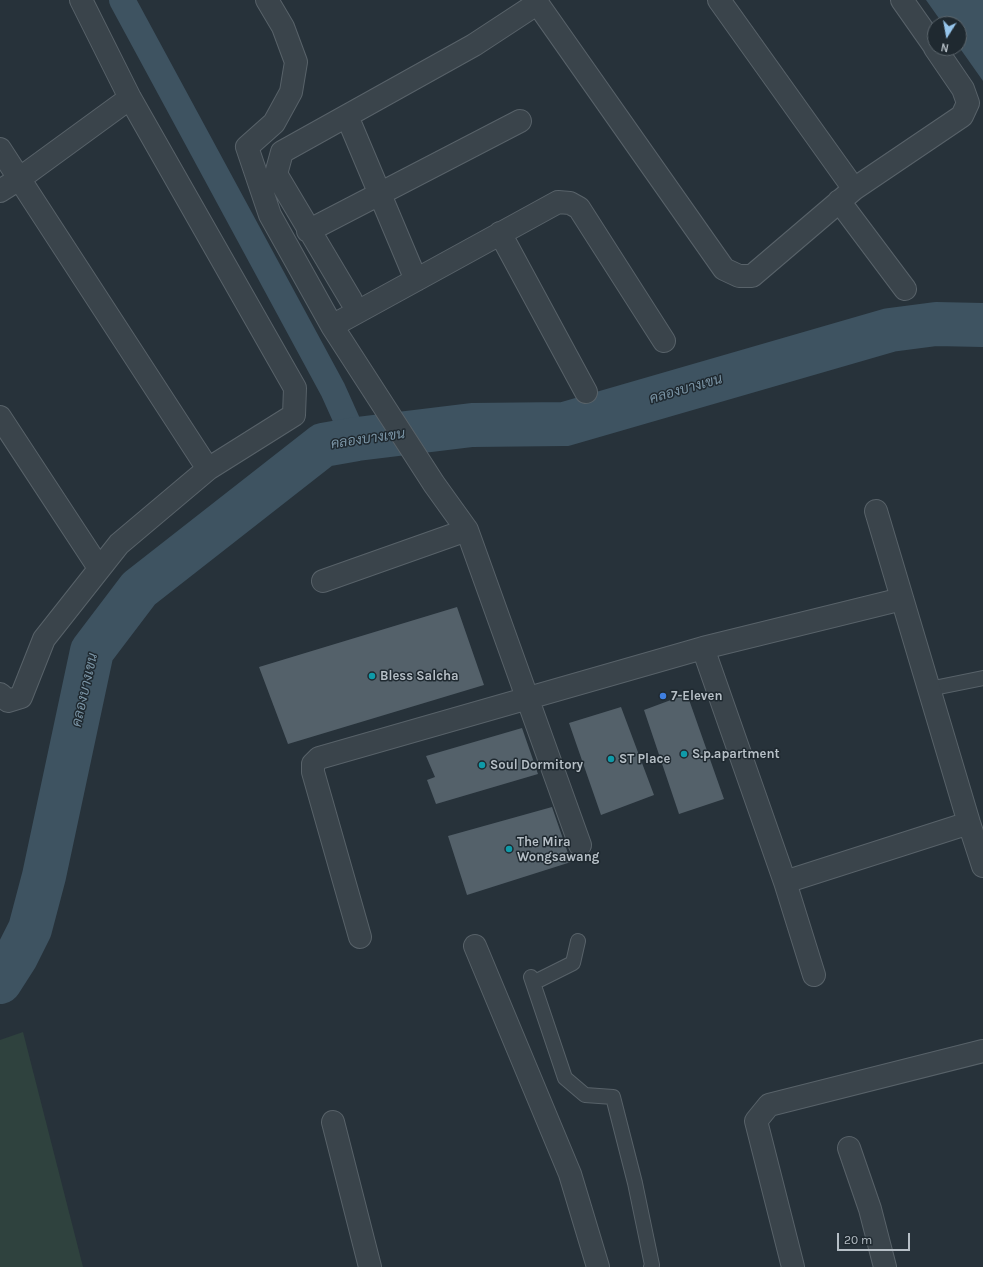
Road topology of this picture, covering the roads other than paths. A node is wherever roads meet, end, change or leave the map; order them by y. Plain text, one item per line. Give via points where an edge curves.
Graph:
1 (81, 0) edge
2 (267, 0) edge
3 (719, 0) edge
4 (902, 0) edge
5 (536, 2) edge
6 (927, 36) edge
7 (940, 56) edge
8 (130, 98) junction
9 (347, 116) junction
10 (520, 121) dead end
11 (0, 149) edge
12 (19, 179) junction
13 (0, 191) edge
14 (380, 194) junction
15 (846, 195) junction
16 (308, 231) junction
17 (500, 233) junction
18 (416, 280) junction
19 (905, 289) dead end
20 (351, 300) dead end
21 (332, 326) junction
22 (664, 341) dead end
23 (586, 392) dead end
24 (0, 417) edge
25 (208, 469) junction
26 (876, 511) dead end
27 (467, 530) junction
28 (99, 568) junction
29 (323, 581) dead end
30 (902, 599) junction
31 (703, 648) junction
32 (983, 678) edge
33 (929, 690) junction
34 (0, 694) edge
35 (528, 699) junction
36 (969, 823) junction
37 (580, 845) dead end
38 (983, 866) edge
39 (785, 882) junction
40 (360, 938) dead end
41 (578, 941) dead end
42 (475, 946) dead end
43 (814, 976) dead end
44 (983, 1051) edge
45 (334, 1122) dead end
46 (849, 1148) dead end
47 (370, 1267) edge
48 (598, 1267) edge
49 (651, 1267) edge
50 (792, 1267) edge
51 (885, 1267) edge

1 - 8 street
2 - 21 street via 283,27 296,62 291,92 274,123 250,143 247,152 270,215
3 - 15 street
4 - 6 street
5 - 9 street via 474,45
5 - 15 street via 724,269 739,276 752,276
7 - 15 street via 963,89 968,103 962,116
8 - 12 street
8 - 25 street via 295,388 294,415
9 - 14 street
9 - 16 street via 282,152 279,158 276,174
10 - 14 street
11 - 12 street
12 - 13 street
12 - 25 street
14 - 16 street
14 - 18 street
15 - 19 street
16 - 20 street
17 - 18 street
17 - 22 street via 558,202 570,203 579,208
17 - 23 street
18 - 21 street
21 - 27 street via 434,484
24 - 28 street
25 - 28 street via 120,544
26 - 30 street
27 - 29 street
27 - 35 street
28 - 34 street via 44,639 21,697 8,701
30 - 31 street
30 - 33 street
31 - 35 street
31 - 39 street
32 - 33 lane
33 - 36 street
35 - 37 street
35 - 40 street via 319,758 313,764 313,772
36 - 38 street
36 - 39 street
39 - 43 street
41 - 49 lane via 573,963 532,980 565,1078 585,1095 613,1097 635,1183
42 - 48 street via 570,1174
44 - 50 street via 769,1105 756,1121
45 - 47 street
46 - 51 street via 870,1209

